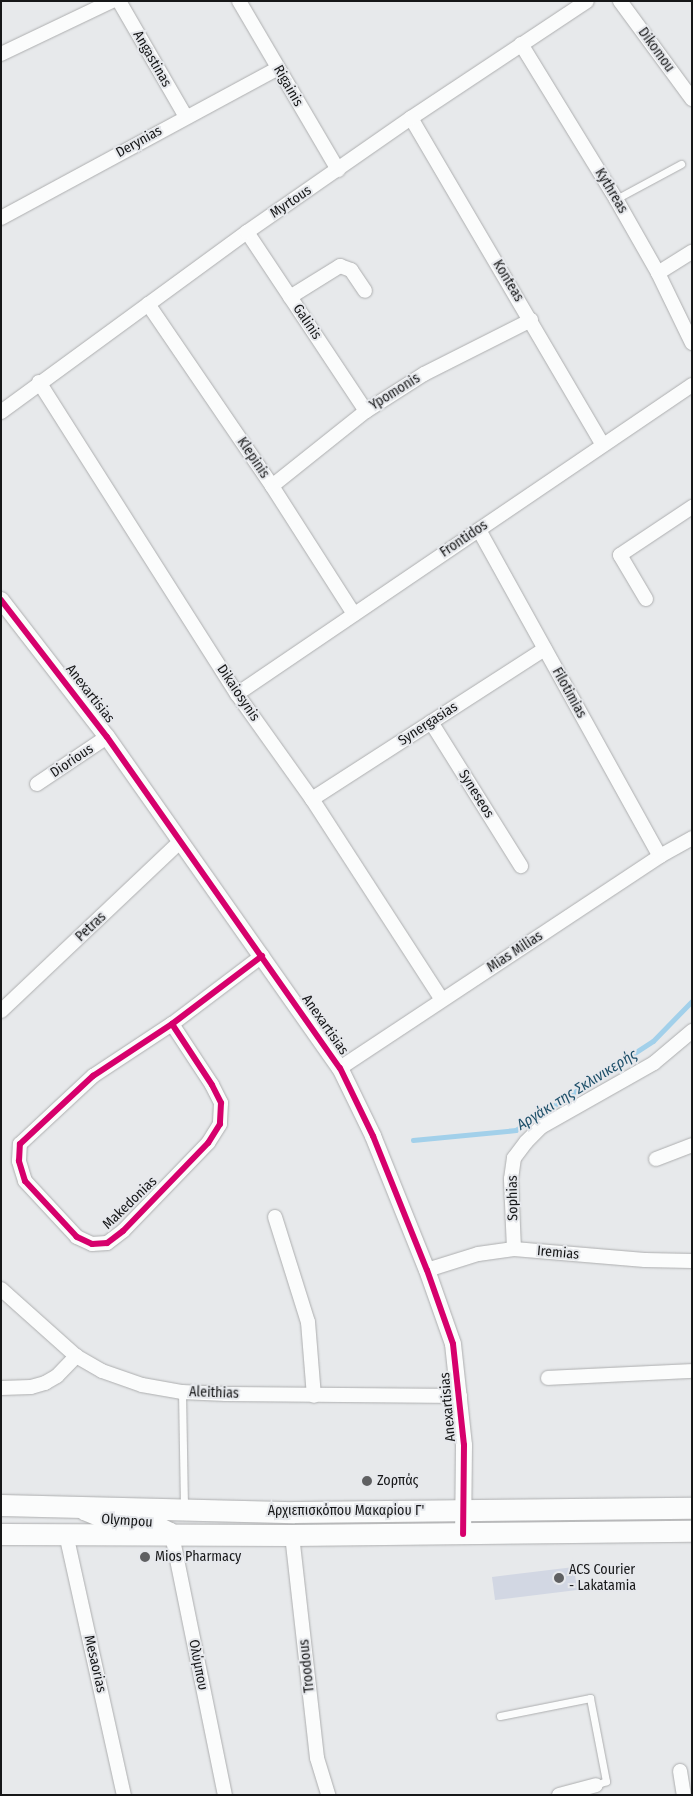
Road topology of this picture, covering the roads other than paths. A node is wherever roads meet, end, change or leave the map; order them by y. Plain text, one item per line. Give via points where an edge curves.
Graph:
1 (112, 1) edge
2 (118, 1) edge
3 (239, 1) edge
4 (587, 1) edge
5 (620, 1) edge
6 (521, 44) junction
7 (1, 54) edge
8 (278, 68) junction
9 (692, 99) edge
10 (186, 117) junction
11 (411, 118) junction
12 (681, 164) dead end
13 (338, 170) junction
14 (616, 199) junction
15 (1, 218) edge
16 (247, 232) junction
17 (692, 252) edge
18 (658, 273) junction
19 (365, 291) dead end
20 (290, 297) junction
21 (148, 304) junction
22 (531, 320) junction
23 (692, 343) edge
24 (39, 382) junction
25 (692, 385) edge
26 (366, 411) junction
27 (1, 412) edge
28 (604, 445) junction
29 (272, 486) junction
30 (692, 507) edge
31 (478, 530) junction
32 (646, 599) dead end
33 (1, 600) edge
34 (354, 614) junction
35 (545, 649) junction
36 (237, 694) junction
37 (431, 722) junction
38 (107, 737) junction
39 (37, 784) dead end
40 (312, 799) junction
41 (692, 838) edge
42 (180, 842) junction
43 (660, 856) junction
44 (521, 866) dead end
45 (262, 956) junction
46 (442, 1000) junction
47 (1, 1011) edge
48 (172, 1024) junction
49 (692, 1031) edge
50 (340, 1068) junction
51 (692, 1145) edge
52 (656, 1158) dead end
53 (275, 1217) dead end
54 (514, 1249) junction
55 (690, 1265) edge
56 (427, 1270) junction
57 (1, 1289) edge
58 (76, 1356) junction
59 (692, 1371) edge
60 (548, 1378) dead end
61 (1, 1388) edge
62 (182, 1392) junction
63 (314, 1396) junction
64 (460, 1396) junction
65 (1, 1505) edge
66 (78, 1507) junction
67 (692, 1508) edge
68 (184, 1510) junction
69 (463, 1511) junction
70 (692, 1531) edge
71 (1, 1534) edge
72 (66, 1534) junction
73 (463, 1534) junction
74 (174, 1535) junction
75 (292, 1535) junction
76 (500, 1716) dead end
77 (680, 1771) dead end
78 (596, 1785) joint
79 (124, 1795) edge
80 (225, 1795) edge
81 (328, 1795) edge
82 (559, 1795) edge
83 (684, 1795) edge

1 - 7 street
2 - 10 street, Angastinas
3 - 8 street, Rigainis
4 - 6 street, Myrtous
5 - 9 street, Dikomou
6 - 11 street, Myrtous
6 - 14 street, Kythreas
8 - 10 street, Derynias
8 - 13 street, Rigainis
10 - 15 street, Derynias
11 - 13 street, Myrtous
11 - 22 street, Konteas
12 - 14 lane
13 - 16 street, Myrtous
14 - 18 street, Kythreas
16 - 20 street, Galinis
16 - 21 street, Myrtous
17 - 18 street
18 - 23 street, Kythreas
19 - 20 street via 351,270 340,266
20 - 26 street, Galinis
21 - 24 street, Myrtous
21 - 29 street, Klepinis
22 - 26 street, Ypomonis via 424,374
22 - 28 street, Konteas
24 - 27 street, Myrtous
24 - 36 street, Dikaiosynis
25 - 28 street, Frontidos
26 - 29 street, Ypomonis
28 - 31 street, Frontidos
29 - 34 street, Klepinis
30 - 32 street via 620,555
31 - 34 street, Frontidos
31 - 35 street, Filotimias
33 - 38 street, Anexartisias
34 - 36 street, Frontidos
35 - 37 street, Synergasias
35 - 43 street, Filotimias
36 - 40 street, Dikaiosynis
37 - 40 street, Synergasias
37 - 44 street, Syneseos
38 - 39 street, Diorious
38 - 42 street, Anexartisias
40 - 46 street, Dikaiosynis
41 - 43 street, Mias Milias
42 - 45 street, Anexartisias
42 - 47 street, Petras
43 - 46 street, Mias Milias
45 - 48 street, Makedonias
45 - 50 street, Anexartisias
46 - 50 street, Mias Milias
48 - 48 street, Makedonias via 93,1076 20,1144 25,1182 77,1237 92,1244 108,1243 122,1231 208,1143 220,1124 221,1103
49 - 54 street, Sophias via 654,1063 541,1128 526,1142 514,1158 511,1179
50 - 56 street, Anexartisias
51 - 52 street
53 - 63 street via 308,1322
54 - 55 street, Iremias
54 - 56 street, Iremias via 478,1254
56 - 64 street, Anexartisias via 453,1344
57 - 58 street, Aleithias
58 - 61 street via 57,1376 45,1383
58 - 62 street, Aleithias via 102,1371 142,1385
59 - 60 street
62 - 63 street, Aleithias
62 - 68 lane
63 - 64 street, Aleithias
64 - 69 street, Anexartisias via 464,1445
65 - 66 main road, Αρχιεπισκόπου Μακαρίου Γ'
66 - 68 main road, Αρχιεπισκόπου Μακαρίου Γ'
66 - 74 street, Olympou via 98,1520 157,1522
67 - 69 main road, Αρχιεπισκόπου Μακαρίου Γ'
68 - 69 main road, Αρχιεπισκόπου Μακαρίου Γ'
69 - 73 street, Anexartisias
70 - 73 main road, Αρχιεπισκόπου Μακαρίου Γ'
71 - 72 main road, Αρχιεπισκόπου Μακαρίου Γ'
72 - 74 main road, Αρχιεπισκόπου Μακαρίου Γ'
72 - 79 street, Mesaorias
73 - 75 main road, Αρχιεπισκόπου Μακαρίου Γ'
74 - 75 main road, Αρχιεπισκόπου Μακαρίου Γ'
74 - 80 street, Ολύμπου
75 - 81 street, Troodous via 317,1758
76 - 78 lane via 590,1698 606,1781
77 - 83 street
78 - 82 street

